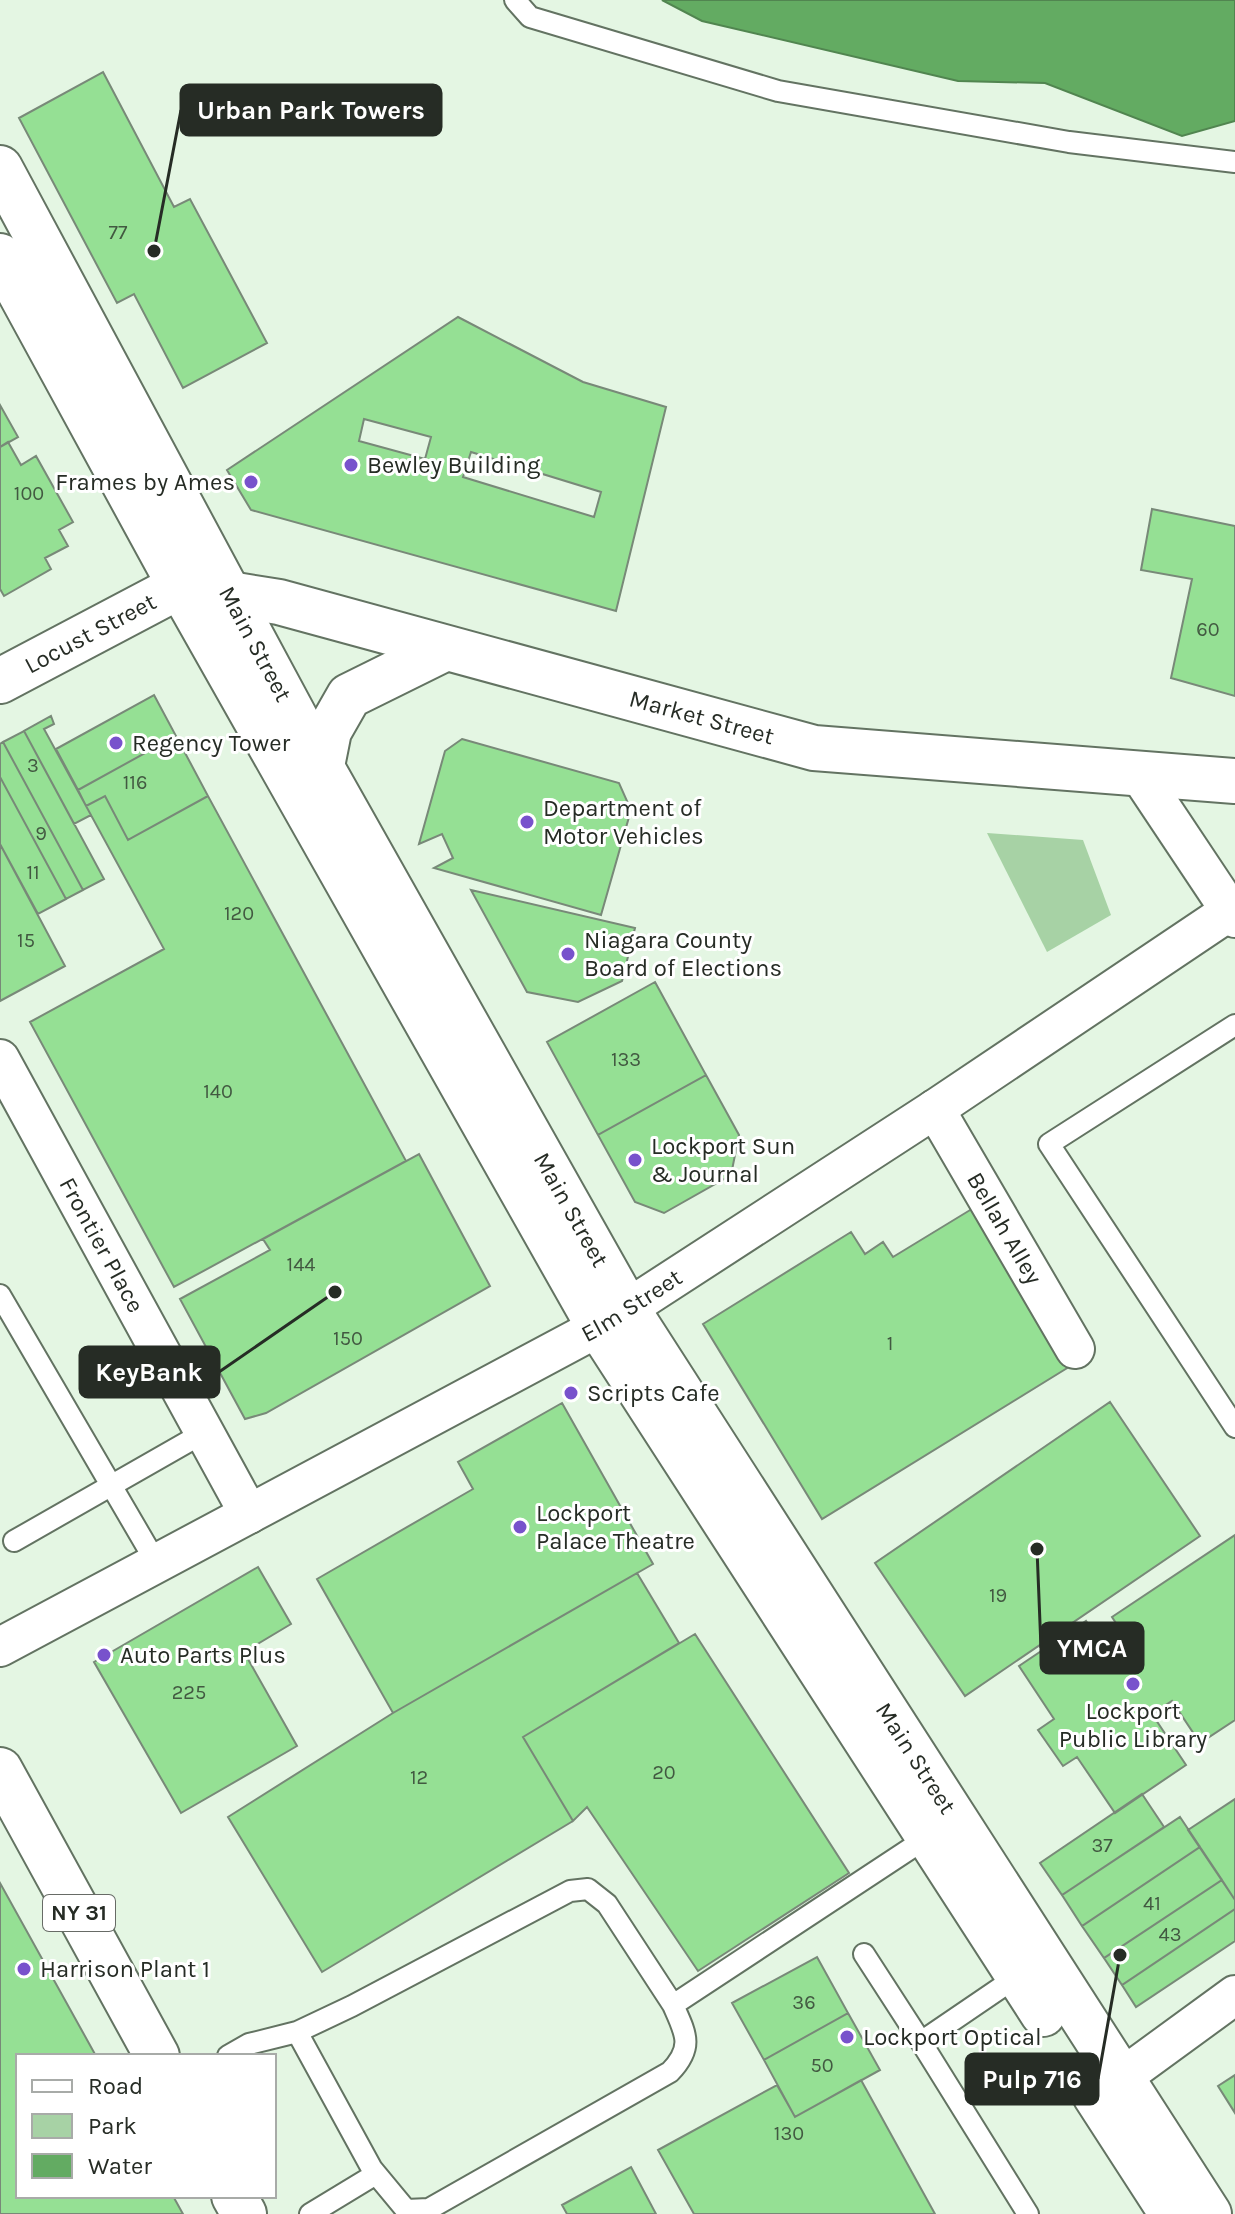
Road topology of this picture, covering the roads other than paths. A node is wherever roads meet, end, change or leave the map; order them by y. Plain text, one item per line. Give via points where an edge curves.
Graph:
1 (515, 0) edge
2 (1235, 162) edge
3 (0, 168) edge
4 (0, 256) edge
5 (180, 586) junction
6 (228, 594) junction
7 (444, 649) junction
8 (0, 681) edge
9 (321, 766) junction
10 (1139, 774) junction
11 (1235, 781) edge
12 (313, 821) junction
13 (1233, 914) edge
14 (1235, 1025) edge
15 (0, 1059) edge
16 (935, 1109) junction
17 (0, 1295) edge
18 (613, 1318) junction
19 (1075, 1349) dead end
20 (1235, 1427) edge
21 (205, 1432) junction
22 (111, 1485) junction
23 (249, 1514) junction
24 (14, 1541) dead end
25 (157, 1564) junction
26 (0, 1647) edge
27 (0, 1770) edge
28 (928, 1837) junction
29 (864, 1954) dead end
30 (1018, 1976) junction
31 (1235, 1995) edge
32 (673, 2005) junction
33 (297, 2032) junction
34 (921, 2042) junction
35 (156, 2054) edge
36 (232, 2054) edge
37 (1108, 2087) junction
38 (376, 2174) junction
39 (310, 2214) edge
40 (1028, 2214) edge
41 (1172, 2214) edge
42 (1209, 2214) edge

1 - 2 lane via 530,17 778,91 1069,142
3 - 6 main road, Main Street
4 - 5 main road, Main Street
5 - 6 main road, Market Street
5 - 8 main road, Locust Street
5 - 12 main road, Main Street
6 - 7 main road, Market Street via 279,602
6 - 9 main road, Main Street
7 - 9 main road via 349,696 329,731
7 - 10 main road, Market Street via 814,748
9 - 12 main road
9 - 18 main road, Main Street
10 - 11 main road, Market Street
10 - 13 street
12 - 18 main road, Main Street
13 - 16 street, Elm Street
14 - 20 lane via 1049,1144
15 - 21 street, Frontier Place
16 - 18 street, Elm Street
16 - 19 street, Bellah Alley
17 - 22 lane
18 - 23 street, Elm Street
18 - 28 main road, Main Street
18 - 37 main road, Main Street
21 - 22 lane
21 - 23 street, Frontier Place
22 - 24 lane
22 - 25 lane
23 - 25 street, Elm Street
25 - 26 street, Elm Street
27 - 35 main road, NY 31
28 - 30 main road, Main Street
28 - 32 lane
29 - 34 lane
30 - 34 lane
30 - 37 main road, Main Street
31 - 37 street
32 - 33 lane via 607,1904 588,1889 570,1891
32 - 38 lane via 686,2034 684,2057 670,2072 429,2209 406,2210
33 - 36 lane
33 - 38 lane
34 - 40 lane
37 - 41 main road, Main Street
37 - 42 main road, Main Street
38 - 39 lane

